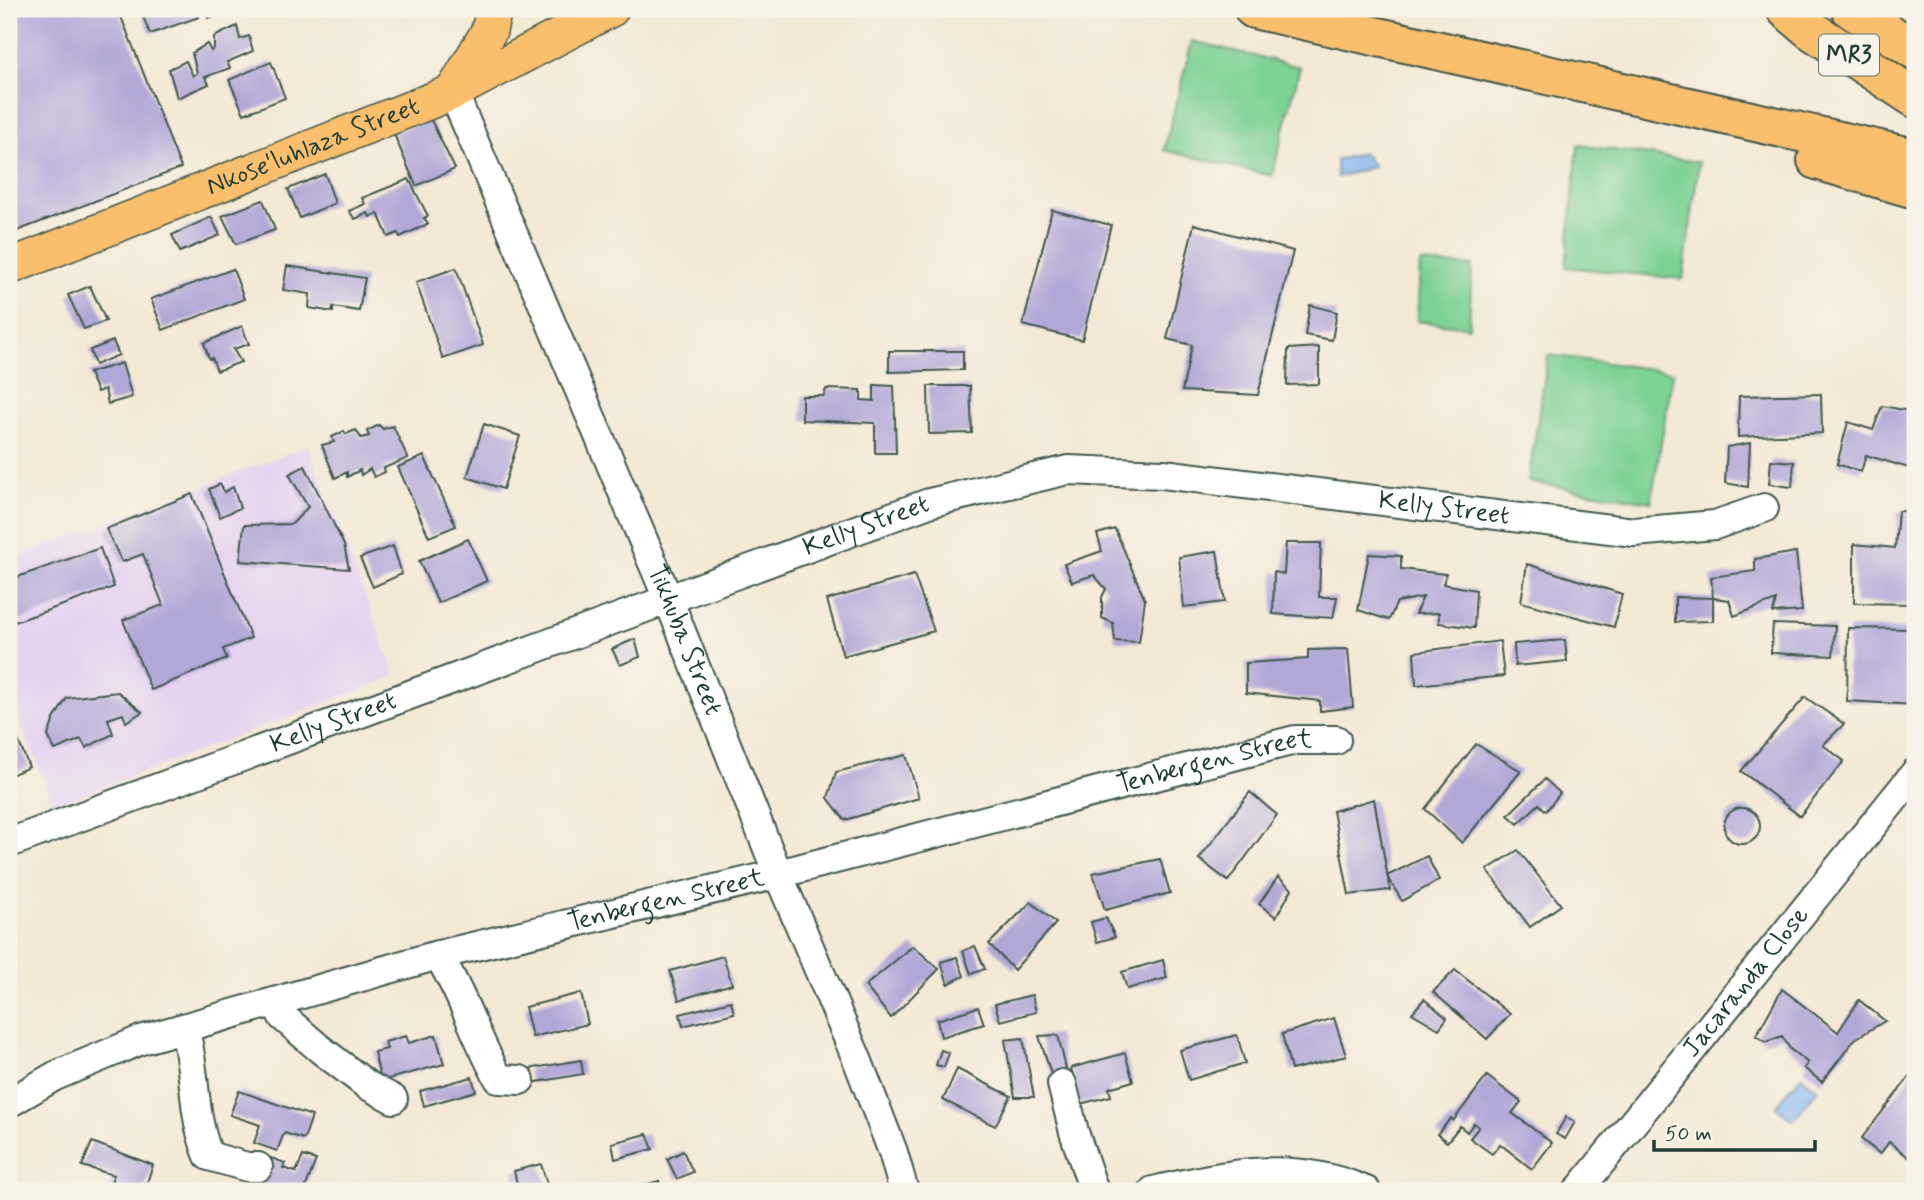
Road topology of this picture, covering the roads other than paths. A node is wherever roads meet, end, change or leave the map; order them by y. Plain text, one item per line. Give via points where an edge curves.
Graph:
1 (494, 9) edge
2 (611, 9) edge
3 (1254, 9) edge
4 (1331, 9) edge
5 (1380, 9) edge
6 (1786, 9) edge
7 (1851, 9) edge
8 (1860, 9) edge
9 (1915, 34) edge
10 (1413, 45) junction
11 (1915, 50) edge
12 (453, 92) junction
13 (1915, 98) edge
14 (1915, 158) edge
15 (1915, 189) edge
16 (9, 267) edge
17 (1764, 508) dead end
18 (669, 601) junction
19 (1336, 740) dead end
20 (1915, 773) edge
21 (9, 843) edge
22 (778, 874) junction
23 (438, 955) junction
24 (276, 1002) junction
25 (184, 1028) junction
26 (520, 1080) dead end
27 (1062, 1084) dead end
28 (393, 1099) dead end
29 (9, 1103) edge
30 (258, 1167) dead end
31 (1235, 1183) edge
32 (904, 1191) edge
33 (1094, 1191) edge
34 (1153, 1191) edge
35 (1366, 1191) edge
36 (1578, 1191) edge

1 - 12 main road via 489,32
2 - 12 main road, Nkose'luhlaza Street
3 - 10 highway
4 - 5 highway
6 - 13 highway, MR3
7 - 11 highway, MR3
8 - 9 highway
10 - 14 highway
10 - 15 highway
12 - 16 main road, Nkose'luhlaza Street
12 - 18 street, Tikhuba Street
17 - 18 street, Kelly Street via 1715,525 1634,532 1163,474 1068,470 929,503
18 - 21 street, Kelly Street
18 - 22 street, Tikhuba Street
19 - 22 street, Tenbergen Street via 1295,740
20 - 36 street, Jacaranda Close
22 - 23 street, Tenbergen Street
22 - 32 street, Tikhuba Street via 857,1059
23 - 24 street, Tenbergen Street
23 - 26 street via 499,1079
24 - 25 street, Tenbergen Street
24 - 28 street via 283,1017 300,1032 367,1085
25 - 29 street, Tenbergen Street via 141,1040 55,1076
25 - 30 street via 201,1137 209,1156
27 - 33 street
31 - 34 street via 1216,1176
31 - 35 street via 1279,1170 1344,1182

